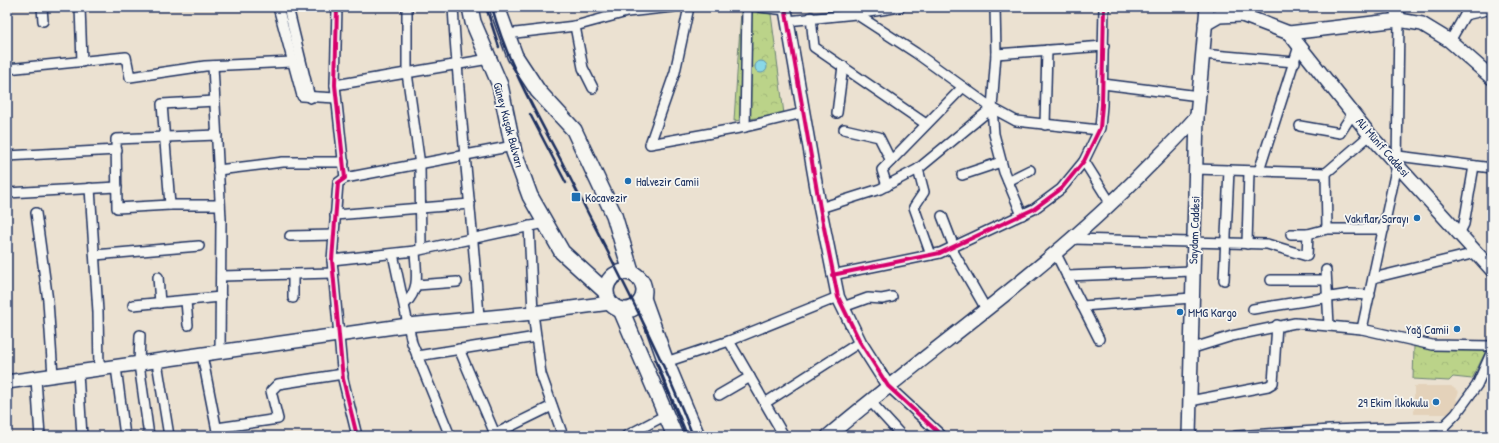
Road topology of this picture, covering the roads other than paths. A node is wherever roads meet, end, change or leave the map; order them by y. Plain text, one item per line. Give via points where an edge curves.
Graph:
1 (42, 7) edge
2 (80, 7) edge
3 (278, 7) edge
4 (288, 7) edge
5 (337, 7) edge
6 (407, 7) edge
7 (453, 7) edge
8 (470, 7) edge
9 (497, 7) edge
10 (673, 7) edge
11 (689, 7) edge
12 (748, 7) edge
13 (760, 7) edge
14 (900, 7) edge
15 (995, 7) edge
16 (1104, 7) edge
17 (1207, 7) edge
18 (1492, 9) edge
19 (1237, 11) edge
20 (1466, 11) edge
21 (786, 13) edge
22 (1397, 13) edge
23 (856, 14) junction
24 (811, 18) junction
25 (43, 21) dead end
26 (1205, 24) junction
27 (575, 26) junction
28 (1289, 33) junction
29 (506, 34) junction
30 (1450, 41) junction
31 (1104, 46) junction
32 (1299, 46) junction
33 (1047, 50) junction
34 (996, 54) junction
35 (1202, 54) junction
36 (488, 59) junction
37 (82, 62) junction
38 (292, 62) junction
39 (1295, 62) junction
40 (456, 64) junction
41 (213, 66) junction
42 (843, 66) junction
43 (7, 69) edge
44 (407, 73) junction
45 (1492, 78) edge
46 (1103, 84) junction
47 (334, 85) junction
48 (963, 87) junction
49 (593, 88) dead end
50 (1199, 96) junction
51 (310, 98) junction
52 (336, 98) junction
53 (215, 101) junction
54 (992, 108) junction
55 (803, 113) junction
56 (837, 113) dead end
57 (1353, 113) junction
58 (1197, 116) junction
59 (926, 124) junction
60 (1045, 125) junction
61 (1300, 126) dead end
62 (745, 127) junction
63 (844, 129) dead end
64 (1099, 130) junction
65 (217, 135) junction
66 (1370, 135) junction
67 (164, 137) junction
68 (513, 146) junction
69 (117, 150) junction
70 (464, 155) junction
71 (7, 156) edge
72 (1398, 160) junction
73 (891, 161) junction
74 (1084, 161) junction
75 (344, 162) junction
76 (1001, 162) junction
77 (420, 165) junction
78 (1474, 166) junction
79 (1492, 168) edge
80 (918, 169) junction
81 (1195, 169) junction
82 (218, 170) junction
83 (1030, 170) dead end
84 (1229, 170) junction
85 (1249, 171) junction
86 (1259, 171) junction
87 (1326, 174) junction
88 (962, 175) dead end
89 (345, 178) junction
90 (1008, 181) junction
91 (887, 186) junction
92 (117, 187) junction
93 (90, 188) junction
94 (7, 193) edge
95 (470, 204) junction
96 (1111, 204) junction
97 (170, 205) junction
98 (220, 205) junction
99 (421, 207) junction
100 (820, 208) junction
101 (36, 213) dead end
102 (336, 215) junction
103 (1022, 215) junction
104 (942, 216) dead end
105 (545, 223) junction
106 (528, 226) junction
107 (1327, 228) junction
108 (1384, 229) junction
109 (1292, 234) dead end
110 (1308, 234) junction
111 (1459, 234) junction
112 (334, 235) junction
113 (290, 236) dead end
114 (474, 237) junction
115 (1072, 239) junction
116 (1193, 242) junction
117 (1225, 243) junction
118 (1247, 244) junction
119 (198, 246) dead end
120 (952, 248) junction
121 (418, 250) junction
122 (1476, 253) junction
123 (393, 254) junction
124 (1056, 254) junction
125 (95, 255) junction
126 (931, 255) junction
127 (332, 260) junction
128 (1490, 264) edge
129 (1326, 270) dead end
130 (1192, 271) junction
131 (631, 272) junction
132 (333, 273) junction
133 (293, 274) junction
134 (832, 275) junction
135 (221, 276) junction
136 (1067, 276) junction
137 (158, 277) dead end
138 (1373, 278) junction
139 (1224, 280) dead end
140 (1271, 280) dead end
141 (1326, 280) junction
142 (458, 282) dead end
143 (417, 286) junction
144 (1370, 295) junction
145 (221, 297) junction
146 (892, 297) dead end
147 (294, 298) dead end
148 (643, 298) junction
149 (1192, 298) junction
150 (1327, 298) junction
151 (186, 300) junction
152 (612, 301) junction
153 (840, 302) junction
154 (160, 303) junction
155 (405, 304) junction
156 (134, 305) dead end
157 (1082, 306) junction
158 (1253, 309) dead end
159 (986, 310) junction
160 (533, 313) junction
161 (479, 317) junction
162 (188, 325) dead end
163 (408, 325) junction
164 (1277, 325) junction
165 (1329, 325) junction
166 (1362, 329) junction
167 (339, 334) junction
168 (140, 335) dead end
169 (536, 337) junction
170 (1099, 339) dead end
171 (729, 341) junction
172 (860, 342) junction
173 (1492, 346) edge
174 (458, 349) junction
175 (1190, 349) junction
176 (1492, 351) edge
177 (220, 352) junction
178 (202, 355) junction
179 (416, 356) junction
180 (158, 362) junction
181 (666, 362) junction
182 (139, 364) junction
183 (116, 367) junction
184 (99, 370) junction
185 (78, 372) junction
186 (342, 374) junction
187 (53, 376) junction
188 (750, 377) junction
189 (36, 379) junction
190 (7, 382) edge
191 (888, 386) junction
192 (719, 395) dead end
193 (870, 401) junction
194 (1190, 401) junction
195 (765, 403) junction
196 (552, 406) junction
197 (666, 415) junction
198 (1444, 426) junction
199 (218, 432) edge
200 (1358, 432) edge
201 (1292, 434) edge
202 (493, 435) edge
203 (40, 436) edge
204 (82, 436) edge
205 (124, 436) edge
206 (149, 436) edge
207 (169, 436) edge
208 (357, 436) edge
209 (450, 436) edge
210 (563, 436) edge
211 (626, 436) edge
212 (675, 436) edge
213 (697, 436) edge
214 (784, 436) edge
215 (828, 436) edge
216 (902, 436) edge
217 (942, 436) edge
218 (1189, 436) edge
219 (1236, 436) edge
220 (1442, 436) edge

1 - 25 street
2 - 37 street
3 - 38 street
4 - 51 street
5 - 47 street
6 - 44 street
7 - 40 street
8 - 36 main road, Güney Kuşak Bulvarı via 473,22
9 - 29 main road
10 - 27 street via 627,12
11 - 62 street via 674,72 650,144
12 - 62 street
13 - 21 street
14 - 23 street
15 - 34 street
16 - 31 street
17 - 26 main road, Saydam Caddesi
18 - 20 street
19 - 26 main road via 1219,16
19 - 28 main road
20 - 30 street
21 - 24 street
21 - 55 street
22 - 28 main road
22 - 30 main road
22 - 72 street
23 - 24 street
23 - 48 street
24 - 42 street via 814,47
26 - 35 main road, Saydam Caddesi
27 - 29 street
27 - 49 street via 583,68
28 - 32 main road, Ali Münif Caddesi
29 - 131 main road via 515,56 538,91 574,130 614,215
30 - 45 main road
31 - 33 street
31 - 46 street
32 - 39 street
32 - 57 main road, Ali Münif Caddesi
33 - 34 street
33 - 60 street
34 - 54 street
35 - 39 street
35 - 50 main road, Saydam Caddesi
36 - 40 street
36 - 68 main road, Güney Kuşak Bulvarı via 500,85
37 - 41 street via 126,57 130,77
37 - 43 street
38 - 41 street
38 - 51 street via 302,96
39 - 86 street
40 - 44 street
40 - 70 street
41 - 53 street
42 - 56 street
42 - 59 street
44 - 47 street
44 - 77 street
46 - 50 street
46 - 64 street
47 - 52 street
48 - 54 street
48 - 59 street
50 - 58 main road, Saydam Caddesi
51 - 52 street
52 - 75 street
53 - 65 street
53 - 67 street via 162,104
54 - 60 street via 1016,121
54 - 76 street via 994,134
54 - 80 street
55 - 62 street
55 - 100 street
57 - 61 street via 1340,133
57 - 66 main road, Ali Münif Caddesi
58 - 81 main road, Saydam Caddesi
58 - 96 main road
59 - 73 street
60 - 64 street
63 - 73 street via 879,138
64 - 74 street
65 - 67 street
65 - 82 street
66 - 72 main road, Ali Münif Caddesi
66 - 87 street
67 - 69 street via 116,139
67 - 97 street
68 - 70 street
68 - 105 main road, Güney Kuşak Bulvarı via 530,196
69 - 71 street
69 - 92 street
70 - 77 street
70 - 95 street
72 - 78 street
72 - 108 street
72 - 111 main road, Ali Münif Caddesi
73 - 91 street via 882,170
74 - 96 street
74 - 103 street via 1061,189
75 - 82 street via 283,162
75 - 89 street
76 - 88 street
76 - 90 street
77 - 89 street
77 - 99 street
78 - 79 street
78 - 111 street via 1464,224
80 - 91 street
80 - 126 street via 924,192 914,207
81 - 84 street
81 - 116 main road, Saydam Caddesi
82 - 98 street
83 - 90 street
84 - 85 street
84 - 117 street
85 - 86 street
85 - 118 street
86 - 87 street
87 - 107 street
89 - 102 street via 338,183
90 - 103 street
91 - 100 street
92 - 93 street
92 - 97 street via 118,208
93 - 94 street
93 - 125 street
95 - 99 street
95 - 114 street
96 - 115 main road
97 - 98 street
98 - 135 street
99 - 102 street
99 - 121 street
100 - 134 street
101 - 187 street via 48,301
102 - 112 street
103 - 120 street
104 - 120 street
105 - 106 street
105 - 152 main road, Güney Kuşak Bulvarı via 562,252
106 - 114 street
106 - 160 street
107 - 108 street
107 - 110 street
108 - 138 street
109 - 110 street
110 - 118 street via 1307,256 1267,244
111 - 122 main road, Ali Münif Caddesi
112 - 113 street
112 - 127 street
114 - 121 street
114 - 161 street
115 - 116 street
115 - 124 main road
116 - 117 street
116 - 130 main road, Saydam Caddesi
117 - 118 street
117 - 139 street
119 - 125 street
120 - 126 street
120 - 159 street
121 - 123 street
121 - 143 street
122 - 128 main road, Ali Münif Caddesi
122 - 138 street
123 - 127 street
123 - 155 street
124 - 136 street
124 - 159 main road
125 - 184 street
126 - 134 street
127 - 132 street
129 - 141 street
130 - 136 street
130 - 149 main road, Saydam Caddesi
131 - 148 main road via 637,275 644,286
131 - 152 main road via 625,271 614,275 606,285
132 - 133 street
132 - 167 street
133 - 135 street
133 - 147 street
134 - 153 street
135 - 145 street
136 - 157 street
137 - 154 street
138 - 144 street
140 - 141 street
141 - 150 street
142 - 143 street
143 - 155 street via 413,296
144 - 150 street via 1350,294
144 - 166 street
145 - 151 street
145 - 177 street
146 - 153 street
148 - 152 main road via 634,308
148 - 181 main road
149 - 157 street
149 - 175 main road, Saydam Caddesi
150 - 158 street
150 - 165 street
151 - 154 street
151 - 162 street
152 - 160 main road
152 - 197 main road, Güney Kuşak Bulvarı
153 - 171 street
153 - 172 street
154 - 156 street
155 - 163 street
157 - 170 street
159 - 191 main road
160 - 161 main road
160 - 169 street
161 - 163 main road
163 - 167 main road
163 - 179 street
164 - 165 street
164 - 175 street
164 - 194 street via 1273,383
165 - 166 street
166 - 173 street via 1432,345
167 - 177 main road
167 - 186 street
168 - 182 street
169 - 174 street
169 - 196 street via 541,374
171 - 181 street
171 - 188 street
172 - 191 street
172 - 195 street
174 - 179 street
174 - 202 street
175 - 194 main road, Saydam Caddesi
176 - 198 street via 1476,385 1456,414
177 - 178 main road
178 - 180 main road
178 - 199 street
179 - 209 street
180 - 182 main road
180 - 207 street
181 - 213 main road
182 - 183 main road
182 - 206 street
183 - 184 main road
183 - 205 street
184 - 185 main road
185 - 187 main road
185 - 204 street
186 - 199 street via 278,384 271,391 278,419
186 - 208 street
187 - 189 main road
188 - 192 street
188 - 195 street
189 - 190 main road
189 - 203 street
191 - 193 main road
191 - 217 street
193 - 215 main road
193 - 216 street
194 - 218 main road, Saydam Caddesi
195 - 214 street
196 - 202 street
196 - 210 street
197 - 211 street
197 - 212 main road, Güney Kuşak Bulvarı
198 - 200 street
198 - 220 street
200 - 201 street
201 - 219 street

